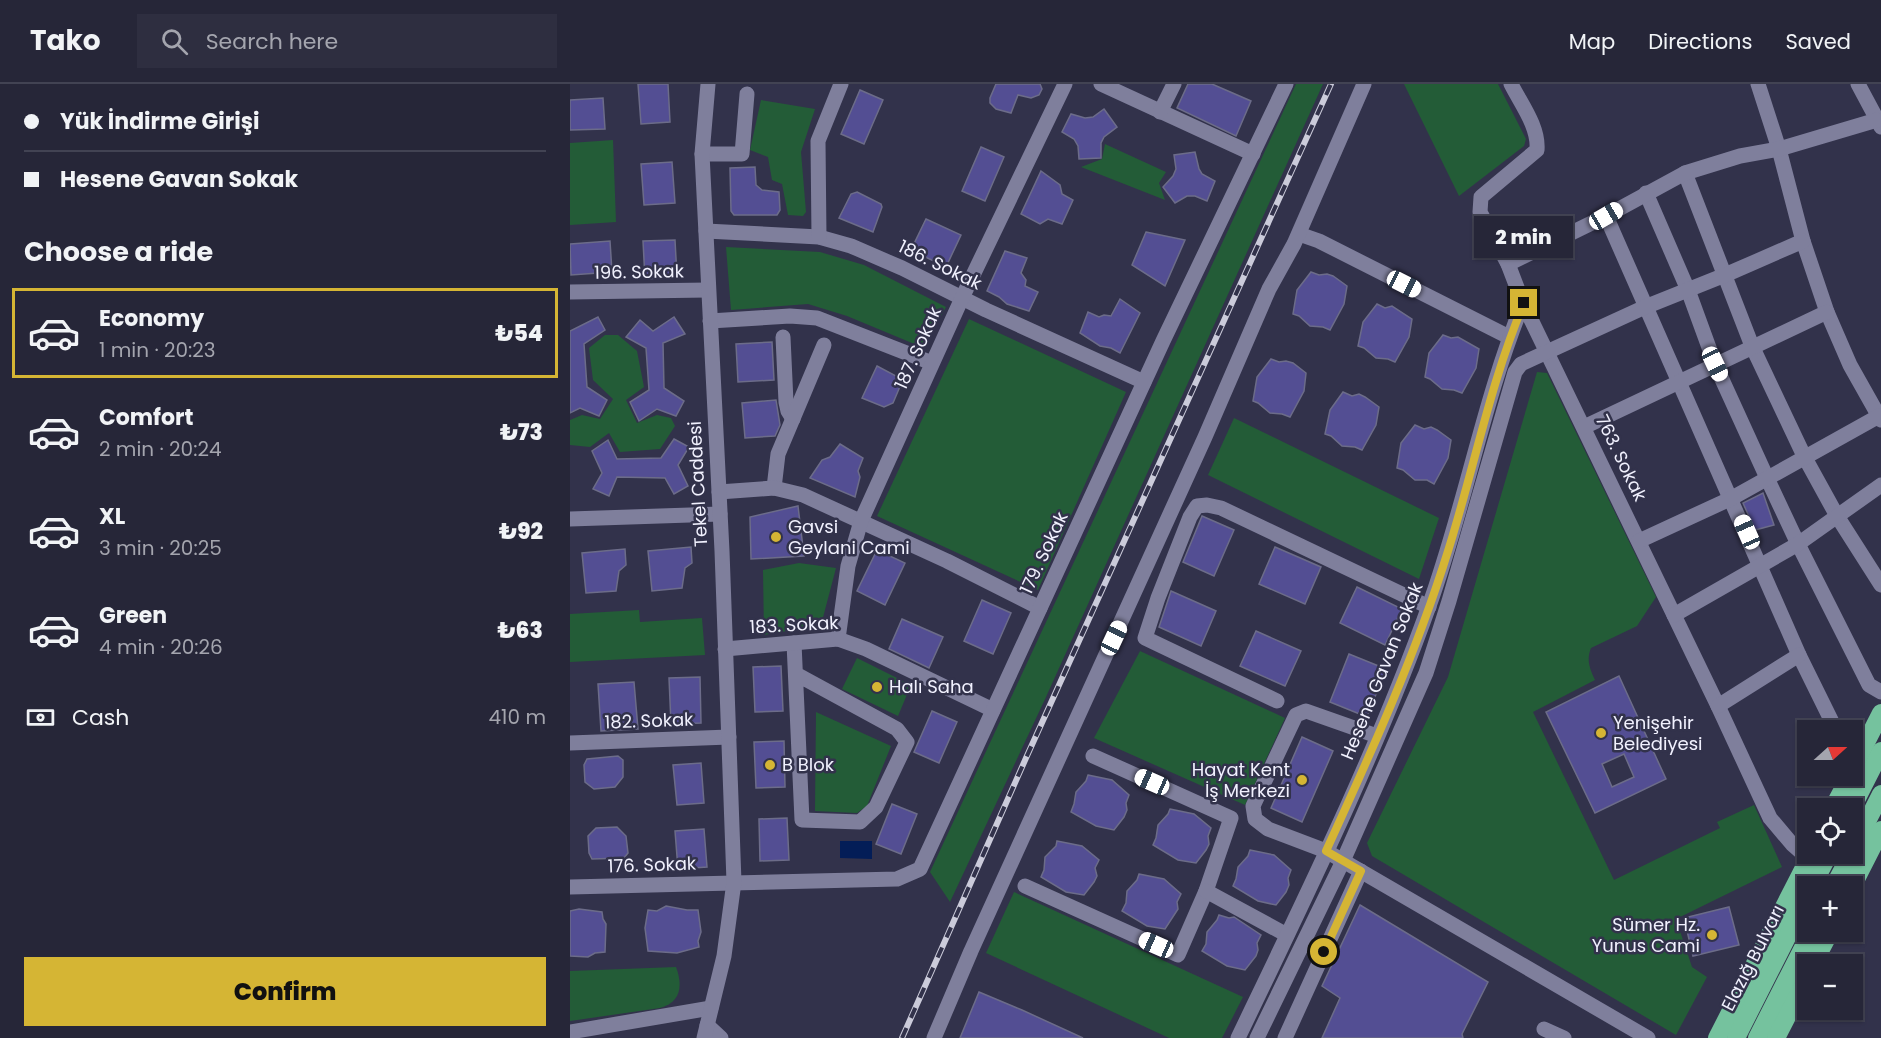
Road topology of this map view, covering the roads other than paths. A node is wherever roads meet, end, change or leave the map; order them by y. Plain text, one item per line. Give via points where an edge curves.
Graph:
1 (708, 84) edge
2 (841, 84) edge
3 (1065, 84) edge
4 (1101, 84) edge
5 (1174, 84) edge
6 (1286, 84) edge
7 (1364, 84) edge
8 (1511, 84) edge
9 (1758, 84) edge
10 (1858, 84) edge
11 (747, 94) dead end
12 (1160, 112) junction
13 (1879, 123) edge
14 (1779, 149) junction
15 (702, 154) junction
16 (1253, 154) junction
17 (1685, 173) junction
18 (1646, 193) junction
19 (1606, 216) junction
20 (706, 231) junction
21 (1299, 234) junction
22 (819, 237) junction
23 (1803, 241) junction
24 (1508, 264) junction
25 (1725, 275) junction
26 (708, 290) junction
27 (1688, 290) junction
28 (570, 292) edge
29 (962, 298) junction
30 (1524, 303) junction
31 (1645, 307) junction
32 (1827, 312) junction
33 (710, 321) junction
34 (783, 337) dead end
35 (1509, 337) junction
36 (824, 345) dead end
37 (1752, 346) junction
38 (1549, 352) junction
39 (932, 363) junction
40 (1715, 364) junction
41 (1144, 382) junction
42 (1680, 382) junction
43 (1880, 418) edge
44 (793, 419) junction
45 (1584, 427) junction
46 (1804, 456) junction
47 (1767, 478) junction
48 (1881, 485) edge
49 (774, 488) junction
50 (718, 492) junction
51 (1732, 498) junction
52 (720, 514) junction
53 (1837, 516) junction
54 (570, 519) edge
55 (861, 521) junction
56 (1639, 541) junction
57 (1797, 544) junction
58 (1762, 566) junction
59 (1881, 585) edge
60 (1429, 607) junction
61 (1040, 608) junction
62 (1674, 615) junction
63 (838, 639) junction
64 (795, 643) junction
65 (725, 649) junction
66 (1799, 655) junction
67 (796, 674) junction
68 (1881, 692) edge
69 (1277, 700) dead end
70 (1718, 706) junction
71 (993, 710) junction
72 (1881, 713) edge
73 (1831, 720) edge
74 (1377, 736) junction
75 (729, 737) junction
76 (570, 743) edge
77 (1863, 748) edge
78 (1881, 751) edge
79 (1093, 756) dead end
80 (1881, 794) edge
81 (1857, 798) edge
82 (1863, 830) edge
83 (1881, 830) edge
84 (1797, 847) edge
85 (1326, 851) junction
86 (1343, 861) junction
87 (1806, 864) edge
88 (1361, 871) junction
89 (1858, 876) edge
90 (734, 882) junction
91 (570, 886) edge
92 (1025, 886) dead end
93 (1206, 891) junction
94 (1797, 918) edge
95 (1287, 935) junction
96 (1806, 942) edge
97 (1797, 997) edge
98 (711, 1008) junction
99 (1544, 1029) dead end
100 (570, 1032) edge
101 (706, 1032) edge
102 (1622, 1032) edge
103 (721, 1038) edge
104 (934, 1038) edge
105 (1238, 1038) edge
106 (1257, 1038) edge
107 (1285, 1038) edge
108 (1564, 1038) edge
109 (1648, 1038) edge
110 (1717, 1038) edge
111 (1736, 1038) edge
112 (1757, 1038) edge
113 (1776, 1038) edge

1 - 15 street, Tekel Caddesi
2 - 22 street via 818,141
3 - 29 street, 187. Sokak
4 - 12 street
5 - 12 street
6 - 16 street, 179. Sokak
7 - 21 street
8 - 24 street, 763. Sokak via 1533,127 1537,150 1481,197 1480,212
9 - 14 street
10 - 13 street
11 - 15 street via 742,154
12 - 16 street
13 - 14 street
14 - 17 street
14 - 23 street
15 - 20 street, Tekel Caddesi
16 - 41 street, 179. Sokak
17 - 18 street
17 - 25 street
18 - 19 street
18 - 27 street
19 - 24 street
19 - 31 street
20 - 22 street, 186. Sokak
20 - 26 street, Tekel Caddesi
21 - 35 street
21 - 104 street via 1269,289
22 - 29 street, 186. Sokak via 892,263
23 - 25 street
23 - 32 street
24 - 30 street, 763. Sokak
25 - 27 street
25 - 37 street
26 - 28 street, 196. Sokak
26 - 33 street, Tekel Caddesi
27 - 31 street
27 - 40 street
29 - 39 street, 187. Sokak
29 - 41 street, 186. Sokak
30 - 35 street, Hesene Gavan Sokak
30 - 38 street, 763. Sokak
31 - 38 street
31 - 42 street
32 - 37 street
32 - 43 street via 1850,365
33 - 39 street via 817,318
33 - 50 street, Tekel Caddesi
34 - 44 street via 786,402
35 - 60 street, Hesene Gavan Sokak
36 - 44 street
37 - 40 street
37 - 46 street
38 - 45 street, 763. Sokak
38 - 86 street via 1521,364 1515,372 1426,673
39 - 55 street, 187. Sokak
40 - 42 street
40 - 47 street
41 - 61 street, 179. Sokak
42 - 45 street
42 - 51 street
43 - 46 street
44 - 49 street via 778,454
45 - 56 street, 763. Sokak
46 - 47 street
46 - 53 street
47 - 51 street
47 - 57 street
48 - 53 street
49 - 50 street
49 - 55 street via 803,495
50 - 52 street, Tekel Caddesi
51 - 56 street
51 - 58 street
52 - 54 street
52 - 65 street, Tekel Caddesi
53 - 57 street
53 - 59 street
55 - 61 street
55 - 63 street, 187. Sokak via 849,566
56 - 62 street, 763. Sokak
57 - 58 street
57 - 68 street via 1869,685
58 - 62 street
58 - 66 street
60 - 69 street via 1221,508 1197,506 1145,638
60 - 74 street, Hesene Gavan Sokak
61 - 71 street, 179. Sokak
62 - 70 street, 763. Sokak
63 - 64 street, 183. Sokak
63 - 71 street, 183. Sokak
64 - 65 street, 183. Sokak
64 - 67 street
65 - 75 street, Tekel Caddesi
66 - 70 street
66 - 73 street
67 - 67 street via 802,820 860,822 876,807 907,742 897,729
70 - 84 street, 763. Sokak via 1770,818
71 - 90 street, 179. Sokak via 920,869 897,879
72 - 77 highway
74 - 85 street, Hesene Gavan Sokak
74 - 85 street via 1306,711 1296,715 1252,806 1255,819 1268,829
75 - 76 street, 182. Sokak
75 - 90 street, Tekel Caddesi
78 - 81 highway
79 - 93 street via 1231,818
80 - 82 highway
83 - 89 highway
85 - 86 street
85 - 95 street, Hesene Gavan Sokak
86 - 88 street
86 - 106 street
87 - 110 highway
88 - 102 street
88 - 107 street
90 - 91 street, 176. Sokak
90 - 98 street, Tekel Caddesi via 724,957
92 - 93 street via 1178,955
93 - 95 street
94 - 111 highway, Elazığ Bulvarı
95 - 105 street, Hesene Gavan Sokak
96 - 112 highway
97 - 113 highway
98 - 100 street
98 - 101 street, Tekel Caddesi
99 - 108 street
101 - 103 street
102 - 109 street

